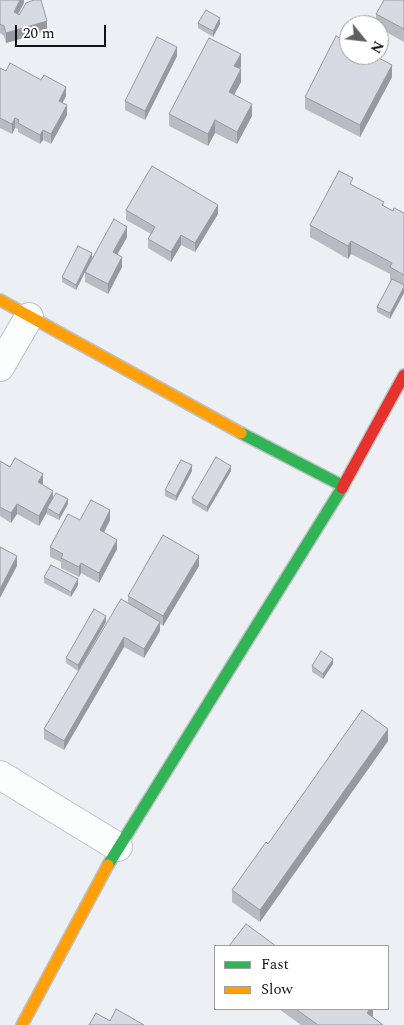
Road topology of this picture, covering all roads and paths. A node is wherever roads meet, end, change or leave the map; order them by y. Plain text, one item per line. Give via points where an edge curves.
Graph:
1 (0, 300) edge
2 (29, 317) junction
3 (0, 368) edge
4 (404, 374) edge
5 (343, 486) junction
6 (0, 775) edge
7 (118, 847) junction
8 (22, 1025) edge

1 - 2 street
2 - 3 street
2 - 5 street
4 - 5 street
5 - 7 street
6 - 7 street
7 - 8 street

